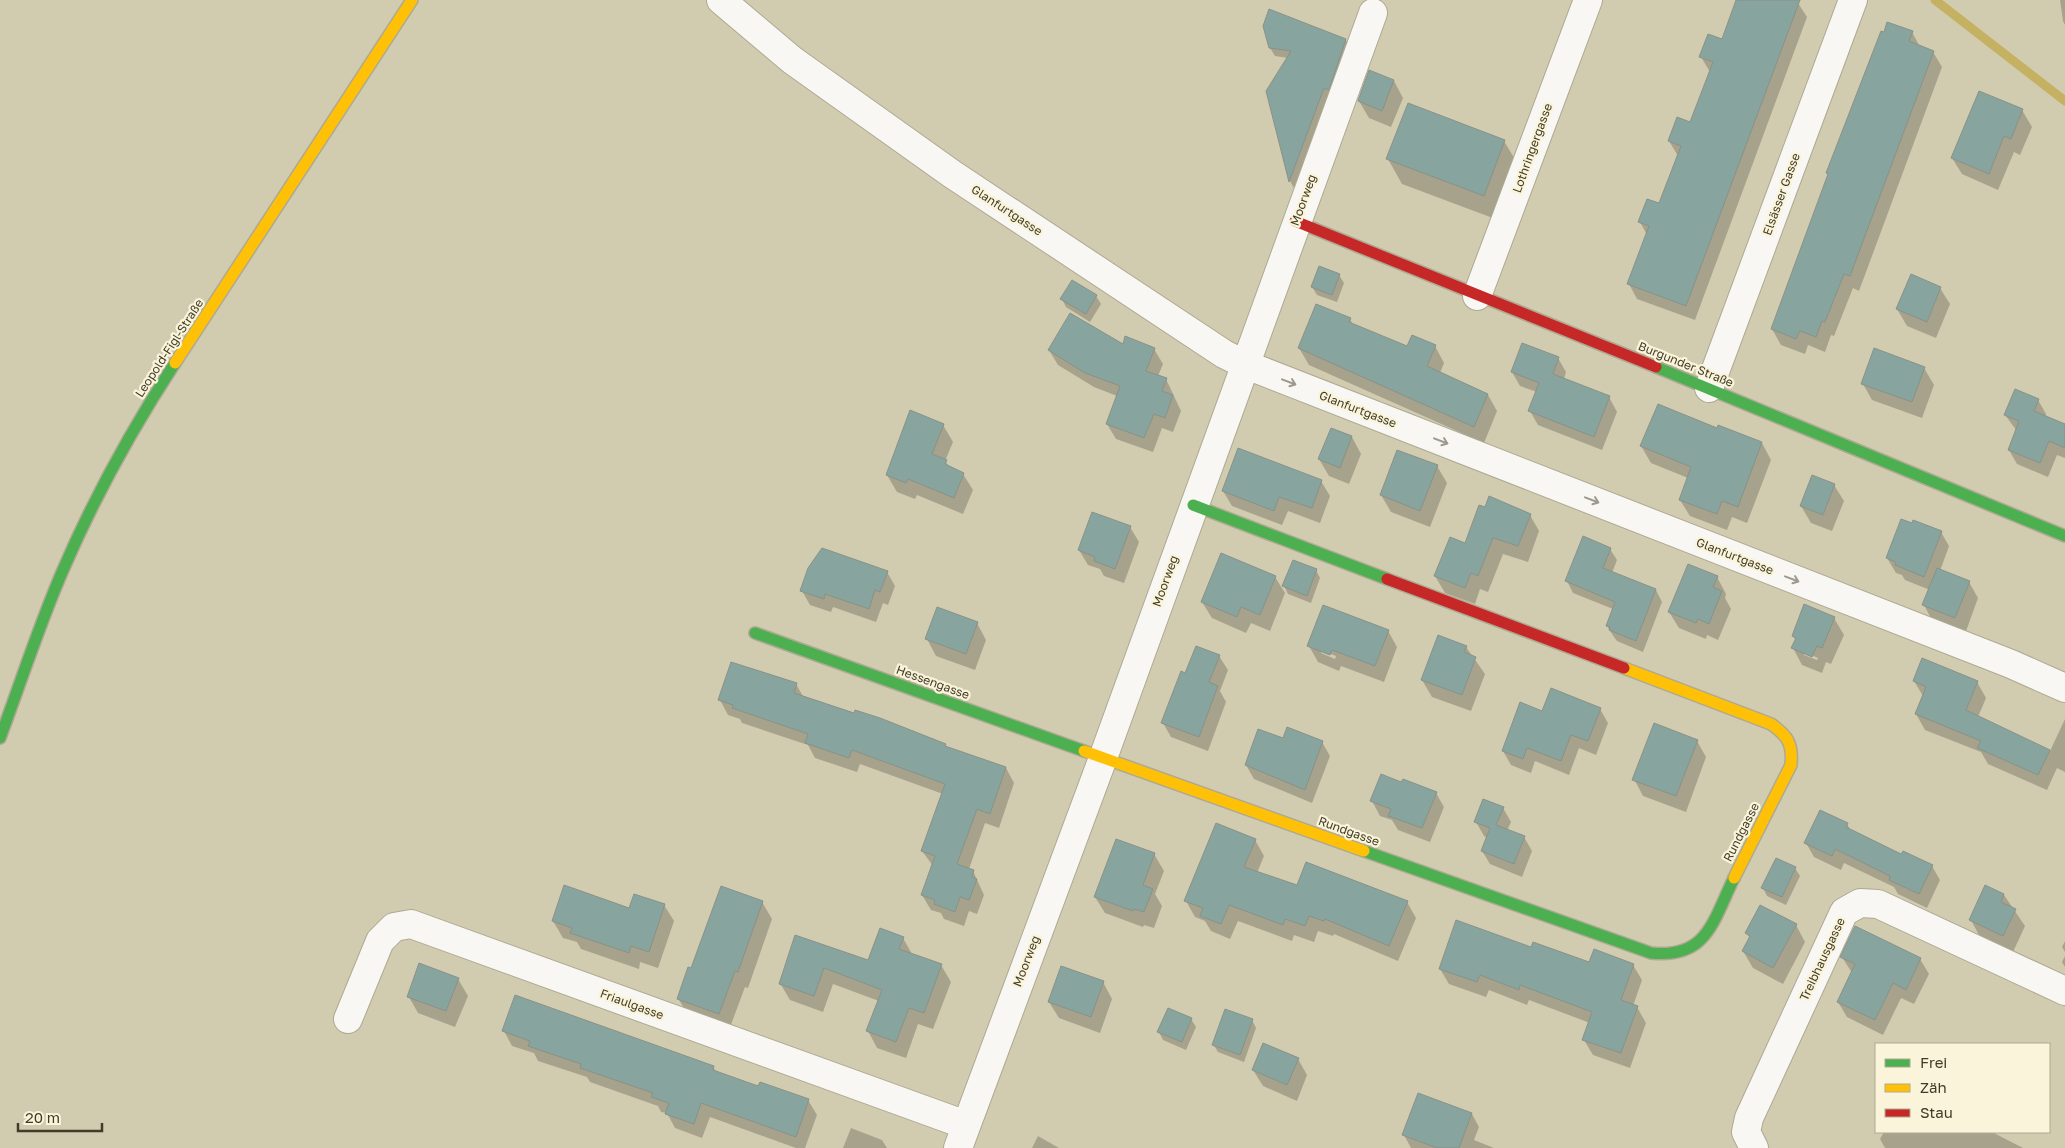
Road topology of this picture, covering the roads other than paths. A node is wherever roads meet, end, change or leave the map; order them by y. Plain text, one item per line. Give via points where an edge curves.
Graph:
1 (412, 0) edge
2 (721, 0) edge
3 (1588, 0) edge
4 (1853, 0) edge
5 (1372, 13) dead end
6 (1295, 221) junction
7 (1477, 296) junction
8 (1244, 364) junction
9 (1709, 388) junction
10 (1193, 505) junction
11 (2065, 536) edge
12 (755, 633) dead end
13 (2065, 688) edge
14 (0, 738) edge
15 (1103, 758) junction
16 (2065, 991) edge
17 (348, 1019) dead end
18 (962, 1137) edge
19 (1754, 1148) edge

1 - 14 street, Leopold-Figl-Straße via 150,400 116,460 88,512 62,572
2 - 8 street, Glanfurtgasse via 792,60 952,174 1224,354
3 - 7 street, Lothringergasse
4 - 9 street, Elsässer Gasse
5 - 6 street, Moorweg
6 - 7 street, Burgunder Straße
6 - 8 street, Moorweg
7 - 9 street, Burgunder Straße
8 - 10 street, Moorweg
8 -> 13 street, Glanfurtgasse via 2011,664
9 - 11 street, Burgunder Straße
10 - 15 street, Moorweg
10 - 15 street, Rundgasse via 1772,724 1787,735 1793,746 1791,764 1705,936 1690,951 1670,955 1651,953
12 - 15 street, Hessengasse
15 - 18 street, Moorweg
16 - 19 street, Treibhausgasse via 1878,904 1860,903 1844,912 1749,1118 1746,1132
17 - 18 street, Friaulgasse via 380,942 394,927 411,924

